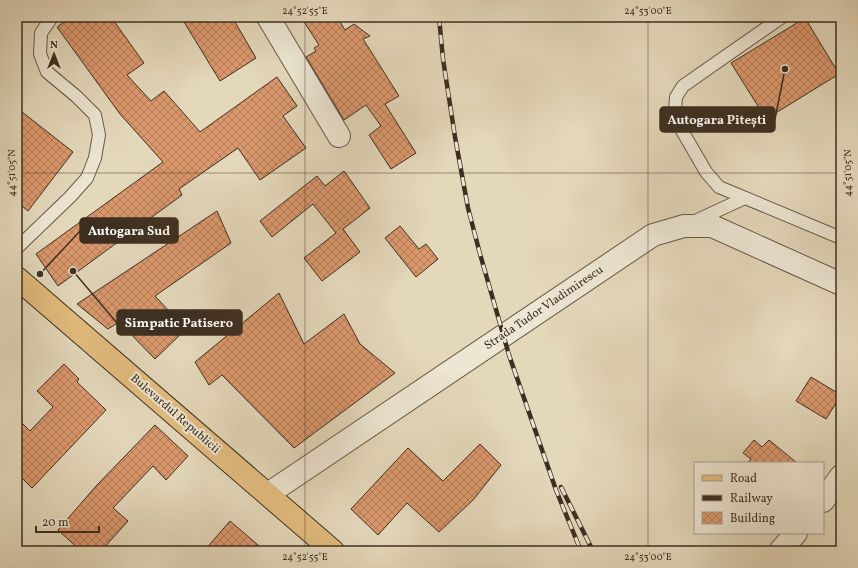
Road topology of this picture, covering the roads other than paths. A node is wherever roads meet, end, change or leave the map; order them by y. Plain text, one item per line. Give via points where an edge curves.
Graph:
1 (52, 17) edge
2 (268, 17) edge
3 (782, 17) edge
4 (339, 136) dead end
5 (745, 198) junction
6 (684, 226) junction
7 (841, 238) edge
8 (17, 248) edge
9 (17, 278) edge
10 (841, 284) edge
11 (841, 476) edge
12 (268, 494) junction
13 (824, 500) edge
14 (795, 534) edge
15 (334, 551) edge
16 (780, 551) edge

1 - 8 lane via 41,33 40,54 47,72 95,115 99,135 95,158 87,178
2 - 4 street
3 - 5 lane via 683,86 676,97 677,122 706,172 719,187
5 - 6 lane
5 - 7 lane
6 - 10 street, Strada Tudor Vladimirescu via 712,226
6 - 12 street, Strada Tudor Vladimirescu via 653,235
9 - 12 main road, Bulevardul Republicii
11 - 13 street
12 - 15 main road, Bulevardul Republicii
14 - 16 street

